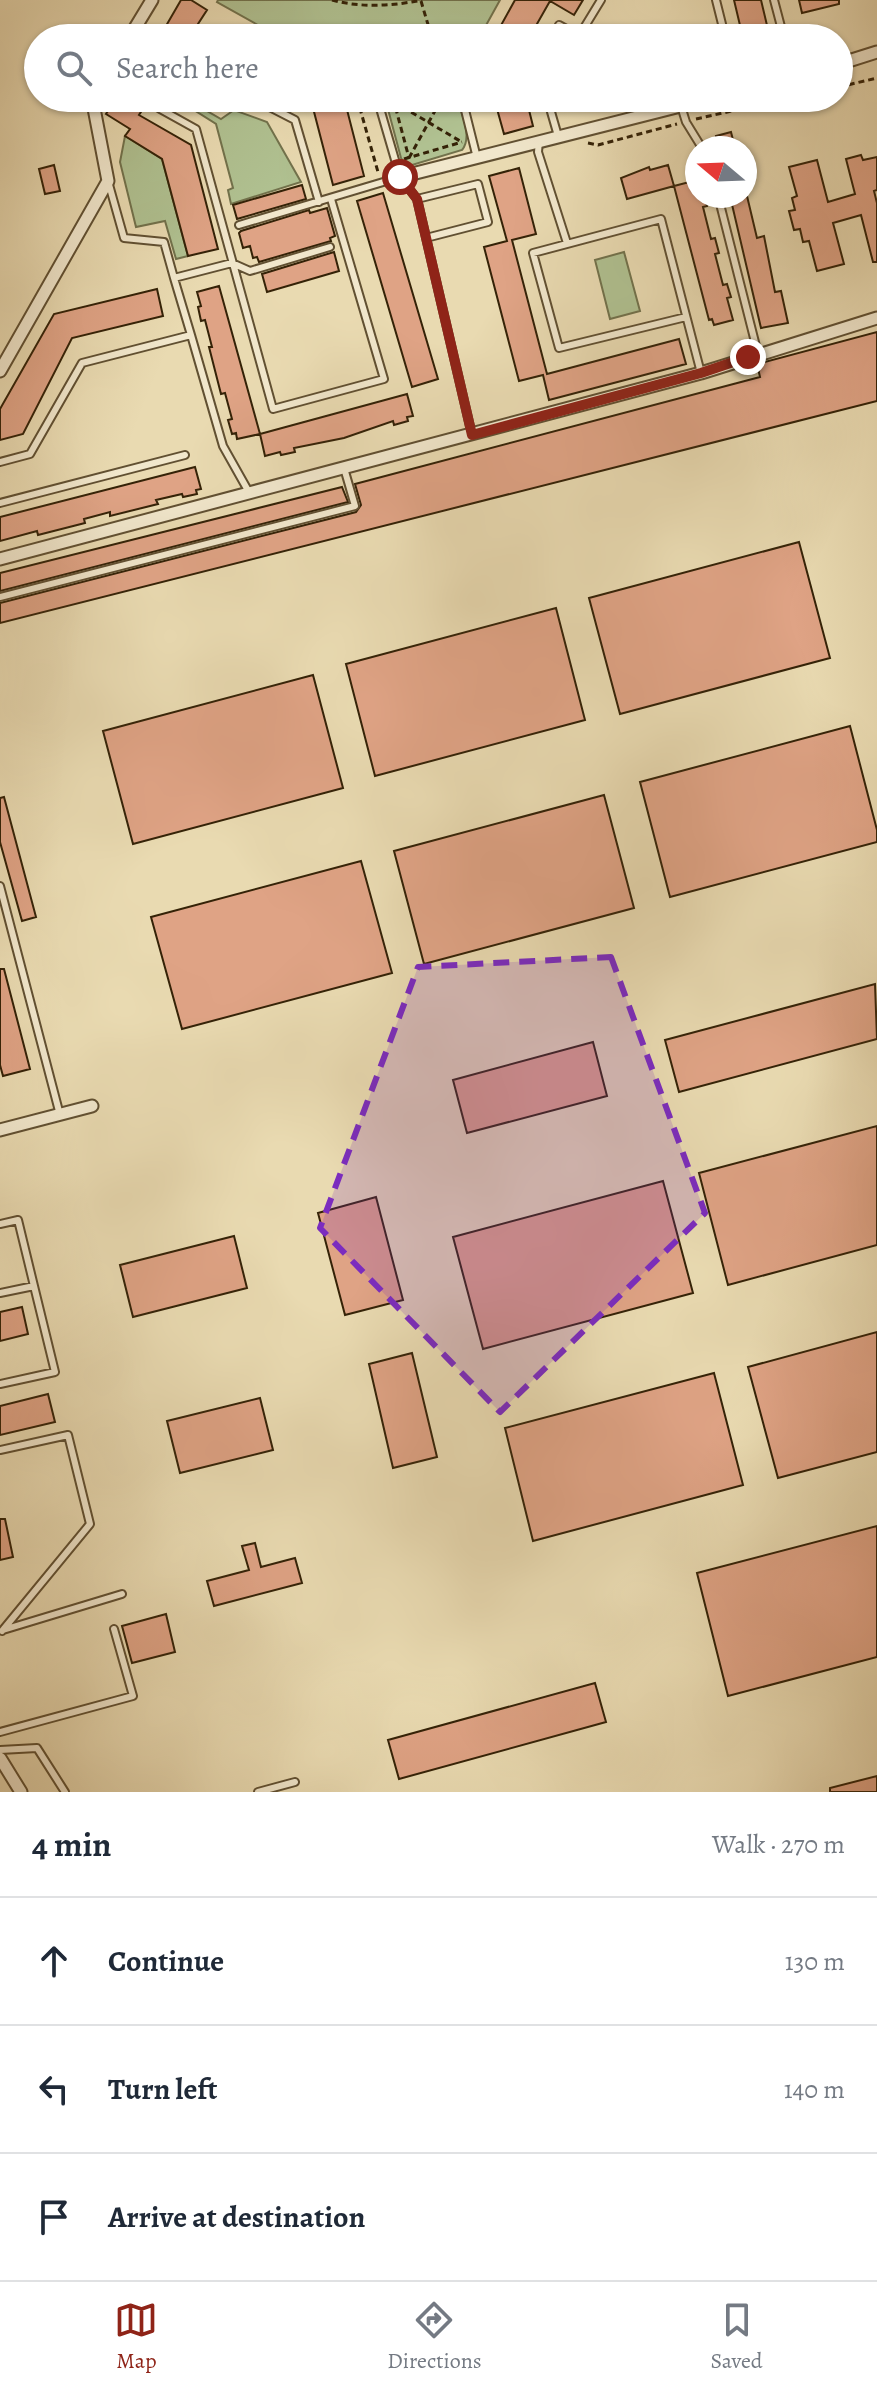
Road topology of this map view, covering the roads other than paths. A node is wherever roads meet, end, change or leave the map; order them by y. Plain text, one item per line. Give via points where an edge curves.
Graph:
1 (152, 0) edge
2 (601, 0) edge
3 (716, 0) edge
4 (774, 0) edge
5 (137, 24) edge
6 (588, 24) edge
7 (722, 24) edge
8 (780, 24) edge
9 (877, 52) edge
10 (853, 60) edge
11 (95, 112) edge
12 (165, 112) edge
13 (279, 112) edge
14 (381, 112) edge
15 (465, 112) edge
16 (551, 112) edge
17 (656, 112) edge
18 (683, 112) edge
19 (558, 136) junction
20 (695, 136) edge
21 (539, 141) junction
22 (477, 158) junction
23 (400, 177) junction
24 (108, 181) junction
25 (331, 199) junction
26 (417, 199) junction
27 (319, 202) junction
28 (721, 208) edge
29 (239, 225) dead end
30 (426, 238) junction
31 (567, 243) junction
32 (330, 247) dead end
33 (232, 263) junction
34 (174, 278) junction
35 (686, 317) junction
36 (877, 318) edge
37 (191, 335) junction
38 (758, 354) junction
39 (0, 371) edge
40 (701, 373) junction
41 (472, 435) junction
42 (185, 455) dead end
43 (0, 462) edge
44 (344, 468) junction
45 (250, 494) junction
46 (0, 503) edge
47 (0, 559) edge
48 (0, 597) edge
49 (0, 886) edge
50 (92, 1106) dead end
51 (60, 1115) junction
52 (0, 1130) edge
53 (0, 1224) edge
54 (34, 1286) junction
55 (0, 1293) edge
56 (0, 1384) edge
57 (0, 1450) edge
58 (122, 1594) dead end
59 (114, 1629) dead end
60 (1, 1631) edge
61 (0, 1732) edge
62 (0, 1750) edge
63 (0, 1758) edge
64 (295, 1782) dead end
65 (21, 1792) edge
66 (65, 1792) edge
67 (258, 1792) edge

1 - 5 street
2 - 6 lane
3 - 7 lane
4 - 8 lane
9 - 10 street
11 - 24 street
12 - 33 lane via 196,129
13 - 27 lane via 295,120
14 - 23 lane
15 - 22 lane
16 - 19 lane
17 - 19 street
18 - 20 lane
19 - 21 street
21 - 22 street
21 - 31 lane
22 - 23 street
23 - 25 lane
23 - 26 lane
24 - 34 lane via 124,238 164,242
24 - 39 street
25 - 27 lane
25 - 33 lane via 384,379 273,409
26 - 30 lane
26 - 30 lane via 478,184 488,222
27 - 29 lane
28 - 38 lane
30 - 41 lane
31 - 35 lane via 661,219
31 - 35 lane via 533,253 559,348
32 - 33 lane via 250,271
33 - 34 lane
34 - 37 lane
35 - 40 lane
36 - 38 street
37 - 43 lane via 82,363 30,454
37 - 45 lane via 223,446
38 - 40 street
40 - 41 street
41 - 44 street
42 - 46 lane
44 - 45 street
44 - 48 lane via 355,506
45 - 47 street
49 - 51 lane
50 - 51 street
51 - 52 street
53 - 54 lane via 18,1220
54 - 55 lane
54 - 56 lane via 55,1372
57 - 60 lane via 68,1435 90,1524
58 - 60 lane
59 - 61 lane via 133,1696
62 - 66 lane via 37,1748
63 - 65 street
64 - 67 lane

